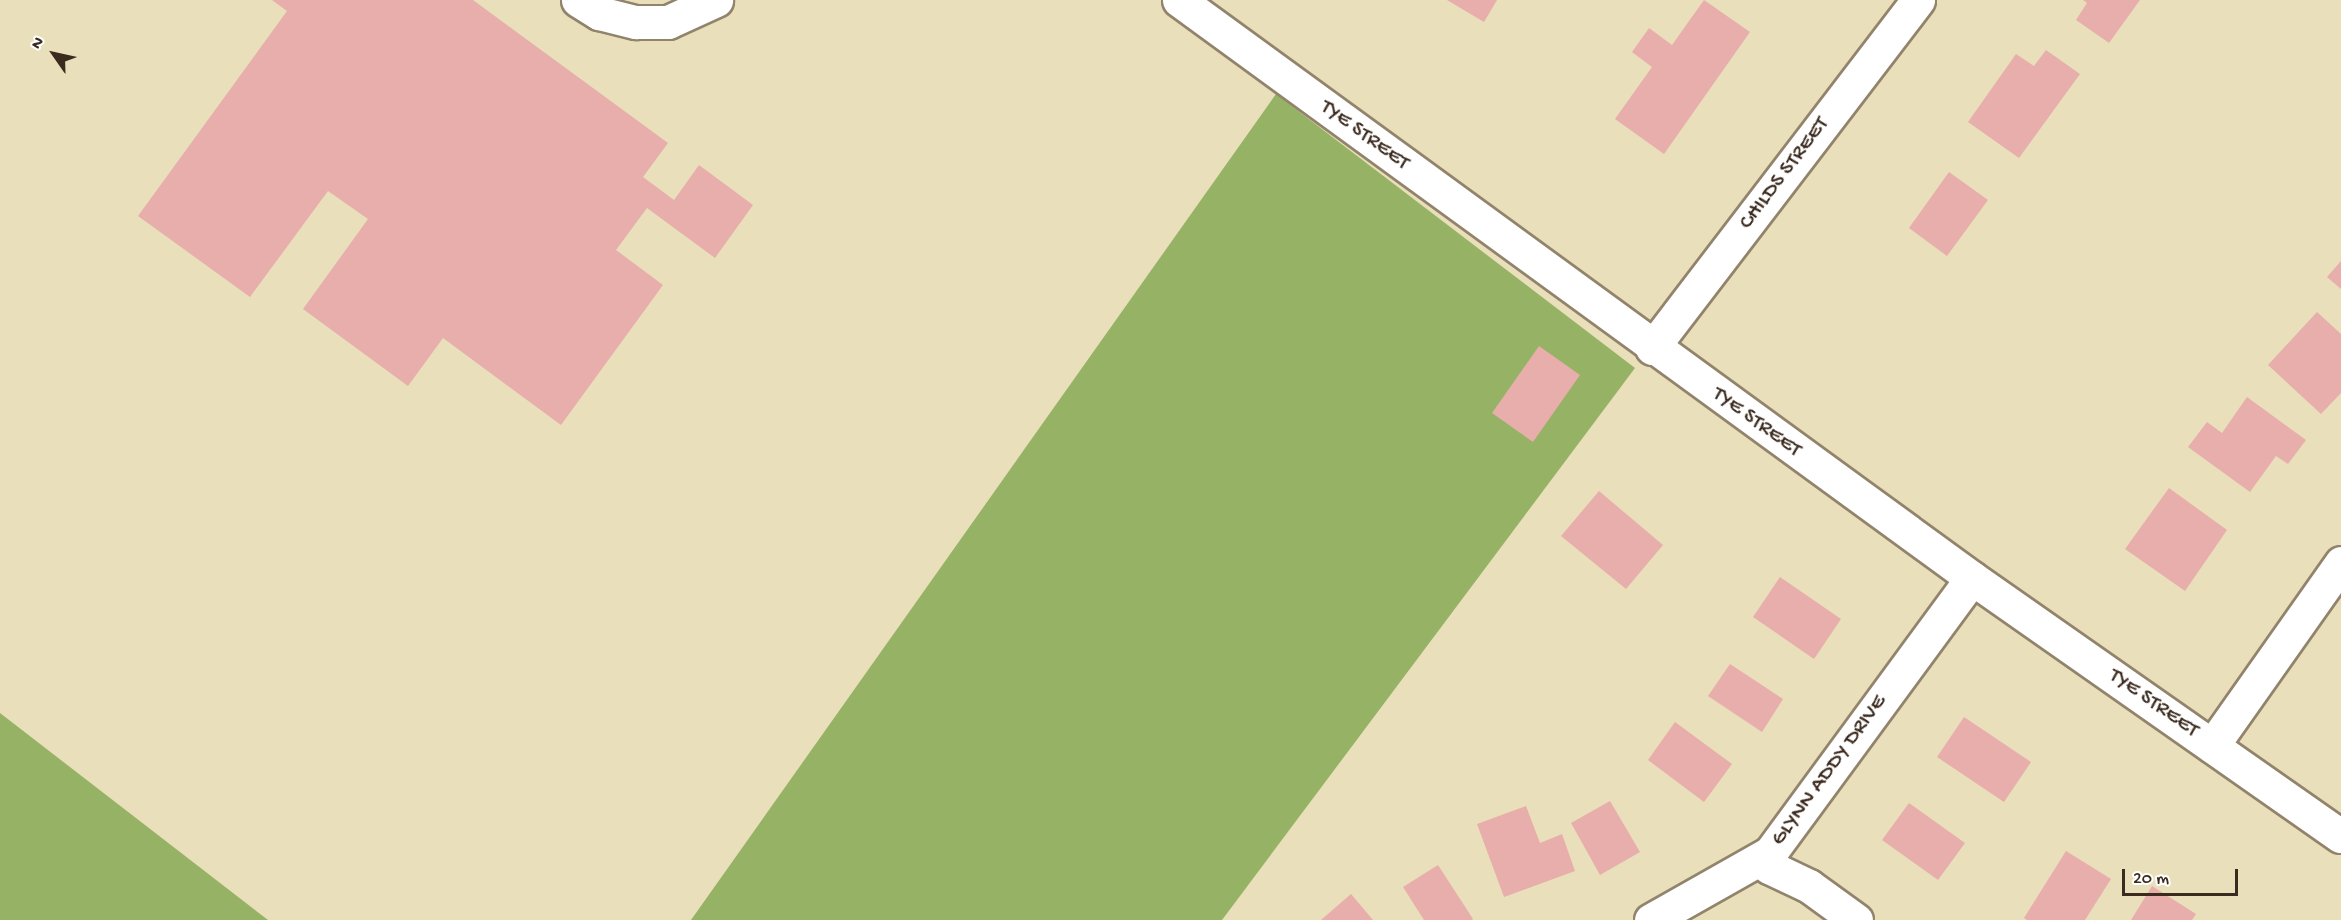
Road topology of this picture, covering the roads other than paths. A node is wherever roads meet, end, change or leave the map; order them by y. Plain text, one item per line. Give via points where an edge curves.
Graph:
1 (578, 0) edge
2 (716, 0) edge
3 (1179, 0) edge
4 (1918, 0) edge
5 (1652, 348) junction
6 (2341, 563) edge
7 (1972, 578) junction
8 (2212, 746) junction
9 (2341, 836) edge
10 (1770, 853) junction
11 (1651, 920) edge
12 (1856, 920) edge

1 - 2 street via 599,13 636,22 668,22
3 - 5 street, TYE STREET
4 - 5 street, CHILDS STREET
5 - 7 street, TYE STREET
6 - 8 street
7 - 8 street, TYE STREET
7 - 10 street, GLYNN ADDY DRIVE
8 - 9 street, TYE STREET
10 - 11 street, GLYNN ADDY DRIVE
10 - 12 street via 1769,867 1809,886

